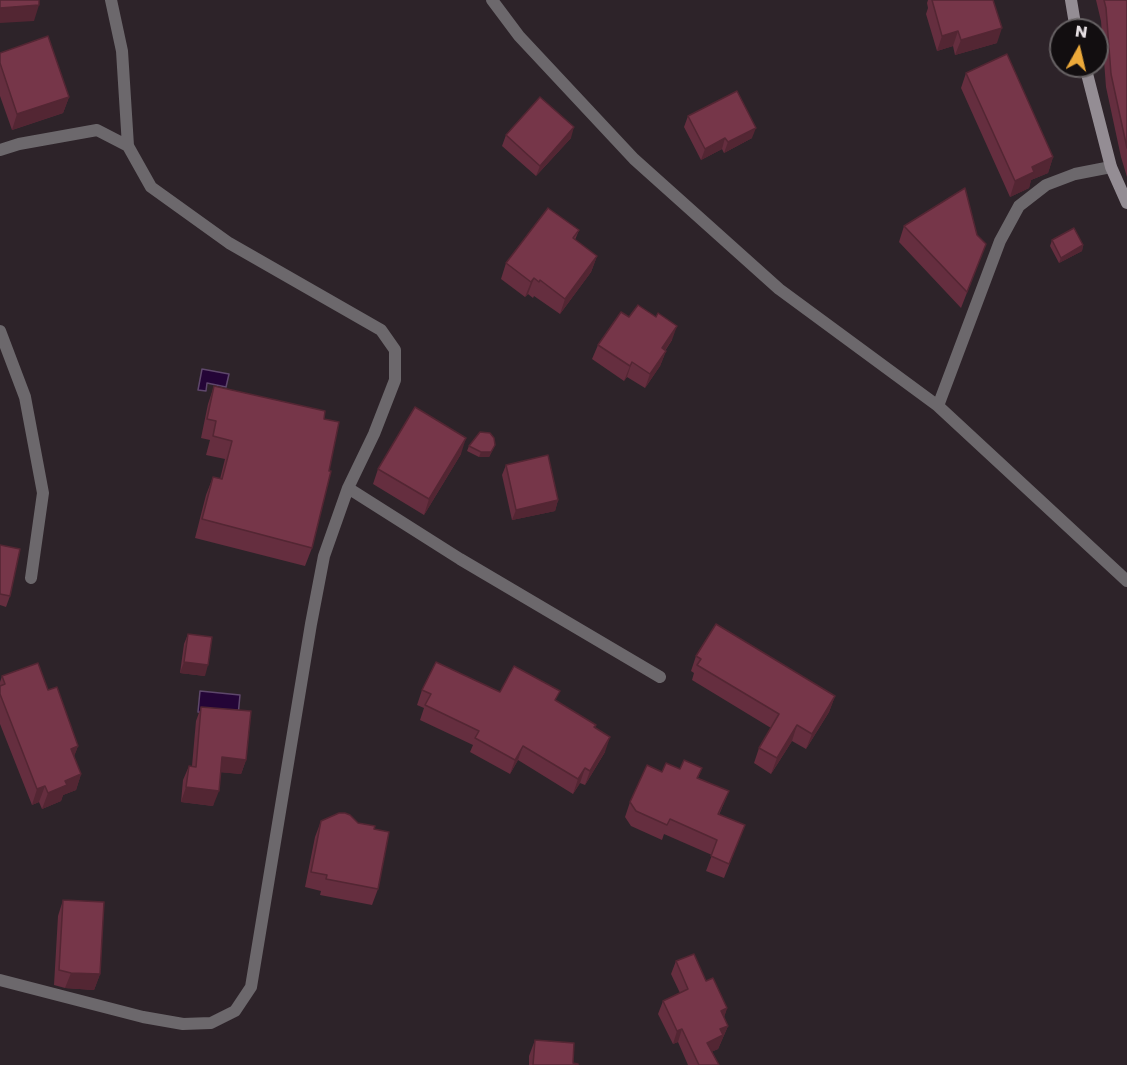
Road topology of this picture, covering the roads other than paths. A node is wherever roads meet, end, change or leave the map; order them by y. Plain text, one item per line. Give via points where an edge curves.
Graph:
1 (111, 0) edge
2 (492, 0) edge
3 (1071, 0) edge
4 (1074, 18) edge
5 (1088, 78) edge
6 (128, 146) junction
7 (0, 150) edge
8 (1111, 167) junction
9 (1127, 203) edge
10 (0, 331) edge
11 (938, 406) junction
12 (348, 488) junction
13 (31, 578) dead end
14 (1127, 581) edge
15 (660, 676) dead end
16 (0, 980) edge

1 - 6 street via 122,51
2 - 11 street via 519,36 634,159 779,289
3 - 4 main road
5 - 8 main road
6 - 7 street via 97,130
6 - 12 street via 151,187 229,243 381,330 395,350 395,380 375,434
8 - 9 main road
8 - 11 street via 1075,174 1047,185 1019,206 996,251
10 - 13 street via 25,397 43,493
11 - 14 street
12 - 15 street via 460,559
12 - 16 street via 322,568 251,987 235,1011 211,1023 183,1024

